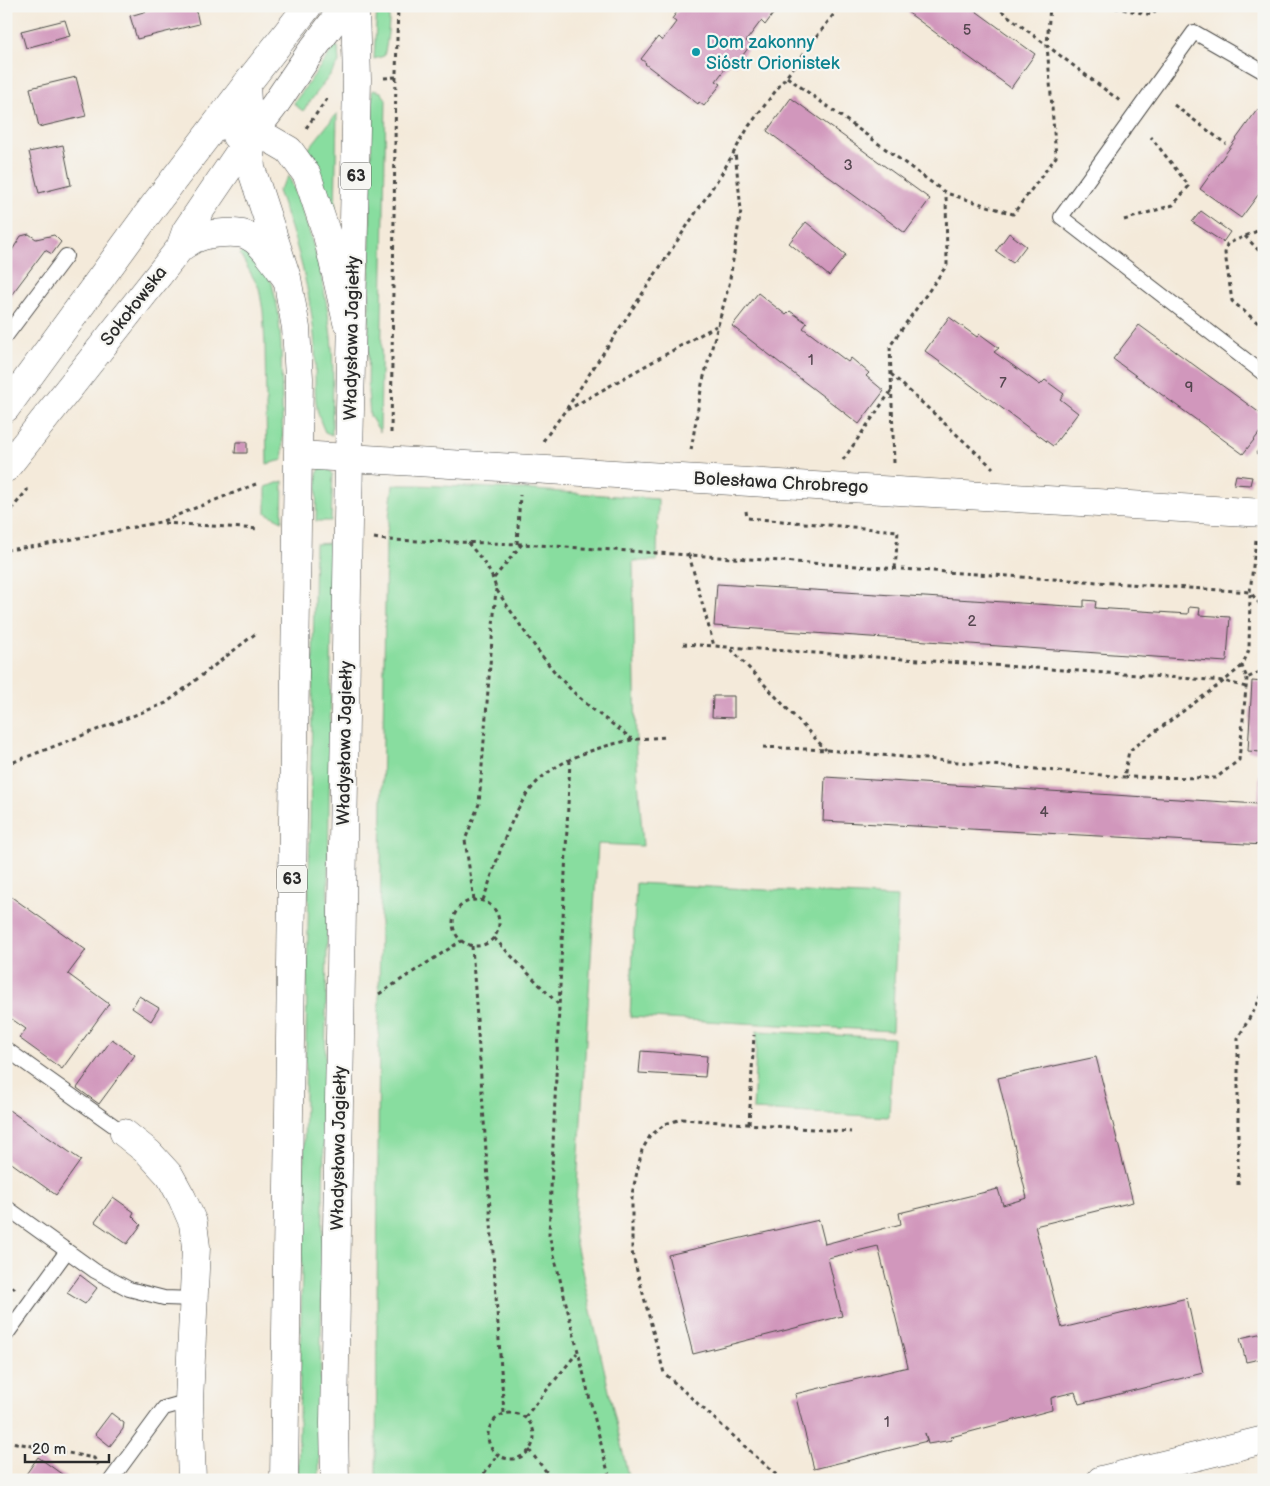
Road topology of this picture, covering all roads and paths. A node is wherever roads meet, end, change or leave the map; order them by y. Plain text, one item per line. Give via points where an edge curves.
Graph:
1 (308, 6) edge
2 (345, 6) edge
3 (355, 6) edge
4 (398, 6) edge
5 (840, 6) edge
6 (995, 6) edge
7 (1050, 6) edge
8 (1107, 6) edge
9 (1159, 6) edge
10 (1047, 45) junction
11 (1264, 72) edge
12 (787, 77) junction
13 (246, 85) junction
14 (329, 96) dead end
15 (1174, 105) dead end
16 (1137, 113) junction
17 (301, 134) dead end
18 (250, 137) junction
19 (1151, 137) dead end
20 (1226, 144) dead end
21 (199, 145) junction
22 (735, 151) junction
23 (946, 193) junction
24 (1124, 220) dead end
25 (1264, 228) edge
26 (1245, 236) junction
27 (180, 248) junction
28 (66, 256) dead end
29 (1264, 256) edge
30 (287, 278) junction
31 (717, 326) junction
32 (1264, 328) edge
33 (6, 336) edge
34 (353, 345) junction
35 (891, 374) junction
36 (1264, 374) edge
37 (892, 391) junction
38 (6, 408) edge
39 (565, 411) junction
40 (391, 439) dead end
41 (538, 448) dead end
42 (299, 455) junction
43 (690, 456) dead end
44 (349, 457) junction
45 (839, 465) dead end
46 (894, 467) dead end
47 (6, 468) edge
48 (995, 470) dead end
49 (256, 484) dead end
50 (520, 489) dead end
51 (745, 504) dead end
52 (160, 522) junction
53 (1260, 522) edge
54 (258, 529) dead end
55 (366, 537) dead end
56 (468, 542) junction
57 (516, 544) junction
58 (522, 544) junction
59 (6, 550) edge
60 (689, 555) junction
61 (895, 569) junction
62 (494, 578) junction
63 (496, 589) junction
64 (1250, 592) junction
65 (1264, 609) edge
66 (255, 634) dead end
67 (682, 644) dead end
68 (714, 646) junction
69 (730, 648) junction
70 (1242, 666) junction
71 (1264, 670) edge
72 (1247, 678) junction
73 (1224, 681) junction
74 (1246, 686) junction
75 (666, 737) dead end
76 (633, 740) junction
77 (763, 747) dead end
78 (826, 750) junction
79 (570, 760) junction
80 (6, 765) edge
81 (1124, 777) junction
82 (474, 900) junction
83 (483, 900) junction
84 (494, 938) junction
85 (462, 941) junction
86 (472, 946) junction
87 (1264, 992) edge
88 (379, 994) dead end
89 (558, 1004) junction
90 (754, 1035) dead end
91 (6, 1049) edge
92 (749, 1124) junction
93 (850, 1132) dead end
94 (124, 1133) joint
95 (1238, 1185) dead end
96 (6, 1207) edge
97 (67, 1251) junction
98 (194, 1299) junction
99 (6, 1336) edge
100 (578, 1352) junction
101 (189, 1401) junction
102 (504, 1413) junction
103 (525, 1417) junction
104 (1264, 1440) edge
105 (6, 1441) edge
106 (529, 1450) junction
107 (498, 1455) junction
108 (107, 1476) edge
109 (192, 1480) edge
110 (284, 1480) edge
111 (335, 1480) edge
112 (479, 1480) edge
113 (552, 1480) edge
114 (610, 1480) edge
115 (782, 1480) edge
116 (1101, 1480) edge

1 - 13 main road
2 - 18 main road, Sokołowska
3 - 34 main road, Władysława Jagiełły / 63 via 358,80
4 - 40 path
5 - 12 path
6 - 10 path
7 - 10 path
8 - 9 path via 1152,15
10 - 16 path
10 - 23 path via 1056,157 1013,214
11 - 16 lane via 1194,32
12 - 22 path via 749,126
12 - 23 path
13 - 18 main road, 63
13 - 21 main road
14 - 17 path
15 - 20 path
16 - 36 lane via 1061,218
18 - 21 main road via 232,135
18 - 27 main road, Sokołowska via 186,231
18 - 30 main road, 63 via 251,168
18 - 34 main road via 270,139 289,150 308,175 327,235
19 - 24 path via 1189,186 1173,205
21 - 38 main road
22 - 31 path via 741,210 729,285
22 - 39 path
23 - 35 path via 947,265 890,346
25 - 26 path
26 - 29 path
26 - 32 path via 1227,244 1225,252 1232,300
27 - 30 main road via 197,238 214,234 243,234 260,245
27 - 47 main road, Sokołowska
28 - 33 lane
30 - 42 main road, 63 via 297,338
31 - 39 path
31 - 43 path via 702,384
34 - 44 main road, Władysława Jagiełły / 63
35 - 37 path
35 - 48 path
37 - 45 path
37 - 46 path
39 - 41 path
42 - 44 main road, Bolesława Chrobrego
42 - 110 main road, 63
44 - 53 main road, Bolesława Chrobrego
44 - 111 main road, Władysława Jagiełły / 63
49 - 52 path
50 - 57 path
51 - 61 path via 747,518 898,531
52 - 54 path
52 - 59 path
53 - 64 path
55 - 56 path
56 - 57 path
56 - 62 path
57 - 58 path
58 - 60 path
58 - 62 path
60 - 61 path
60 - 68 path
61 - 64 path
62 - 63 path
63 - 76 path via 535,647 564,682
63 - 82 path via 479,804 466,840
64 - 65 path
64 - 70 path via 1249,650
66 - 80 path via 166,703
67 - 68 path
68 - 69 path
69 - 73 path
69 - 78 path
70 - 72 path
70 - 73 path
71 - 72 path
72 - 74 path
73 - 74 path
73 - 81 path via 1129,751
74 - 81 path via 1239,760 1216,778
75 - 76 path
76 - 79 path
77 - 78 path
78 - 81 path
79 - 83 path via 549,771 531,788 515,815
79 - 89 path
82 - 83 path
82 - 85 path via 463,903 454,915 454,929
83 - 84 path via 496,909 499,916 500,924
84 - 86 path via 488,943
84 - 89 path
85 - 86 path
85 - 88 path
86 - 102 path
87 - 95 path via 1238,1038
89 - 100 path via 549,1235
90 - 92 path
91 - 94 lane
92 - 93 path
92 - 115 path via 682,1119 665,1124 650,1136 642,1150 632,1194 632,1252 664,1373
94 - 98 main road via 170,1176 193,1223 196,1247
96 - 97 lane
97 - 98 lane via 129,1289 164,1298
97 - 99 lane
98 - 101 main road
100 - 103 path
100 - 114 path
101 - 108 lane via 164,1408
101 - 109 main road
102 - 103 path
102 - 107 path via 492,1422 487,1436
103 - 106 path via 534,1436
104 - 116 main road
105 - 108 path via 94,1458
106 - 107 path via 518,1458
106 - 113 path
107 - 112 path

